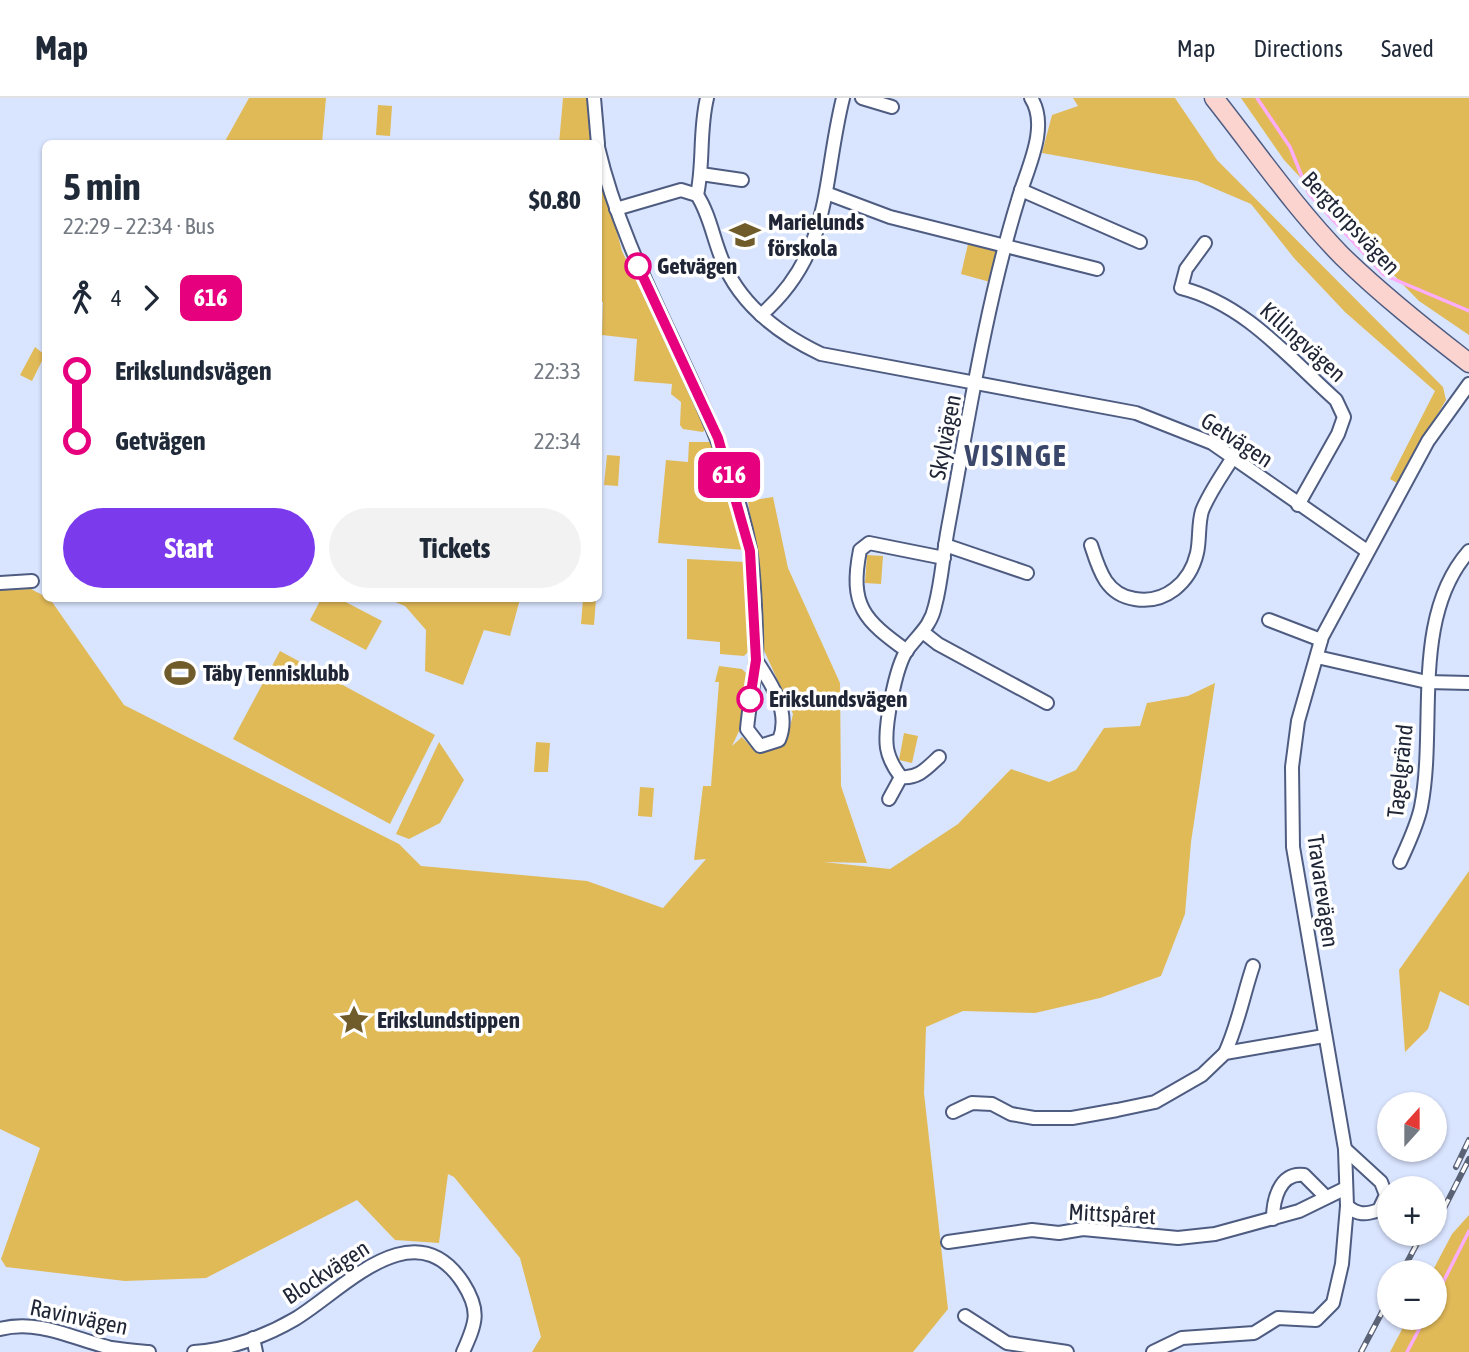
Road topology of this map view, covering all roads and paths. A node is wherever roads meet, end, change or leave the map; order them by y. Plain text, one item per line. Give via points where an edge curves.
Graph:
1 (594, 98) edge
2 (708, 98) edge
3 (843, 98) edge
4 (862, 98) edge
5 (1031, 98) edge
6 (1214, 98) edge
7 (892, 107) dead end
8 (598, 140) edge
9 (602, 159) edge
10 (701, 174) junction
11 (743, 180) dead end
12 (1021, 190) junction
13 (826, 192) junction
14 (698, 195) junction
15 (616, 209) junction
16 (1140, 242) dead end
17 (1205, 243) dead end
18 (1005, 247) junction
19 (1097, 269) dead end
20 (761, 315) junction
21 (1469, 363) edge
22 (977, 384) junction
23 (1469, 384) edge
24 (1232, 459) junction
25 (1298, 505) junction
26 (1091, 545) dead end
27 (945, 551) junction
28 (1367, 551) junction
29 (1469, 551) edge
30 (1027, 573) dead end
31 (32, 581) dead end
32 (0, 583) edge
33 (1269, 620) dead end
34 (924, 633) junction
35 (1321, 640) junction
36 (906, 651) junction
37 (1317, 657) junction
38 (756, 660) junction
39 (1427, 682) junction
40 (1469, 683) edge
41 (1047, 703) dead end
42 (940, 757) dead end
43 (901, 776) junction
44 (889, 799) dead end
45 (1400, 862) dead end
46 (1253, 966) dead end
47 (1239, 1020) junction
48 (1324, 1036) junction
49 (1254, 1046) junction
50 (1225, 1053) junction
51 (953, 1112) dead end
52 (1345, 1149) junction
53 (1344, 1189) junction
54 (1325, 1196) junction
55 (1347, 1206) junction
56 (1273, 1219) junction
57 (948, 1242) dead end
58 (965, 1316) dead end
59 (0, 1329) edge
60 (253, 1338) junction
61 (149, 1352) edge
62 (194, 1352) edge
63 (256, 1352) edge
64 (463, 1352) edge
65 (1067, 1352) edge
66 (1153, 1352) edge

1 - 8 street
2 - 10 street, Getvägen via 700,138
3 - 13 street
4 - 7 street
5 - 12 street, Skylvägen via 1038,132
6 - 21 main road, Bergtorpsvägen via 1342,255
9 - 15 street
10 - 11 street
10 - 14 street, Getvägen
12 - 16 street
12 - 18 street, Skylvägen
13 - 18 street via 890,217
13 - 20 street via 810,255 780,299
14 - 15 street via 681,190
14 - 20 street, Getvägen via 724,267 739,293
15 - 38 street via 718,438 750,551
17 - 25 street, Killingvägen via 1186,269 1181,288 1210,295 1236,310 1336,400 1344,417
18 - 19 street
18 - 22 street, Skylvägen
20 - 22 street, Getvägen via 793,341 826,355
22 - 24 street, Getvägen via 1136,413 1212,443
22 - 27 street, Skylvägen
23 - 28 street, Travarevägen via 1428,441
24 - 25 street, Getvägen
24 - 26 street via 1202,511 1190,573 1164,597 1125,598 1107,585
25 - 28 street, Getvägen
27 - 30 street
27 - 34 street, Skylvägen via 934,611
27 - 36 street via 869,544 860,550 860,606 871,625
28 - 35 street, Travarevägen
29 - 39 street, Tagelgränd via 1450,580
31 - 32 street
33 - 35 street
34 - 36 street, Skylvägen
34 - 41 street
35 - 37 street, Travarevägen
36 - 43 street, Skylvägen via 896,682 887,746 892,766
37 - 39 street
37 - 48 street, Travarevägen via 1298,720 1291,807 1293,847
38 - 38 street via 747,729 760,746 779,740 784,729 772,684
39 - 40 street
39 - 45 street, Tagelgränd via 1421,807
42 - 43 street via 920,774
43 - 44 street
46 - 47 street
47 - 49 street
47 - 50 street
48 - 49 street
48 - 52 street, Travarevägen
49 - 50 street
50 - 51 street via 1202,1075 1155,1102 1072,1118 1011,1114 992,1104 972,1103
52 - 53 street, Travarevägen
52 - 55 street via 1381,1182 1386,1195 1379,1210 1369,1214
53 - 54 street, Mittspåret
53 - 55 street, Travarevägen
54 - 56 street, Mittspåret
54 - 56 street via 1304,1175 1292,1177 1273,1198
55 - 66 street, Travarevägen via 1333,1303 1316,1320 1278,1318 1254,1333 1182,1338
56 - 57 street, Mittspåret via 1178,1238 1083,1229 1059,1233 1032,1230
58 - 65 street via 1007,1343
59 - 61 street, Ravinvägen via 19,1324 112,1348
60 - 62 street
60 - 63 street
60 - 64 street, Blockvägen via 295,1319 356,1273 392,1255 430,1254 458,1275 475,1302 474,1327

